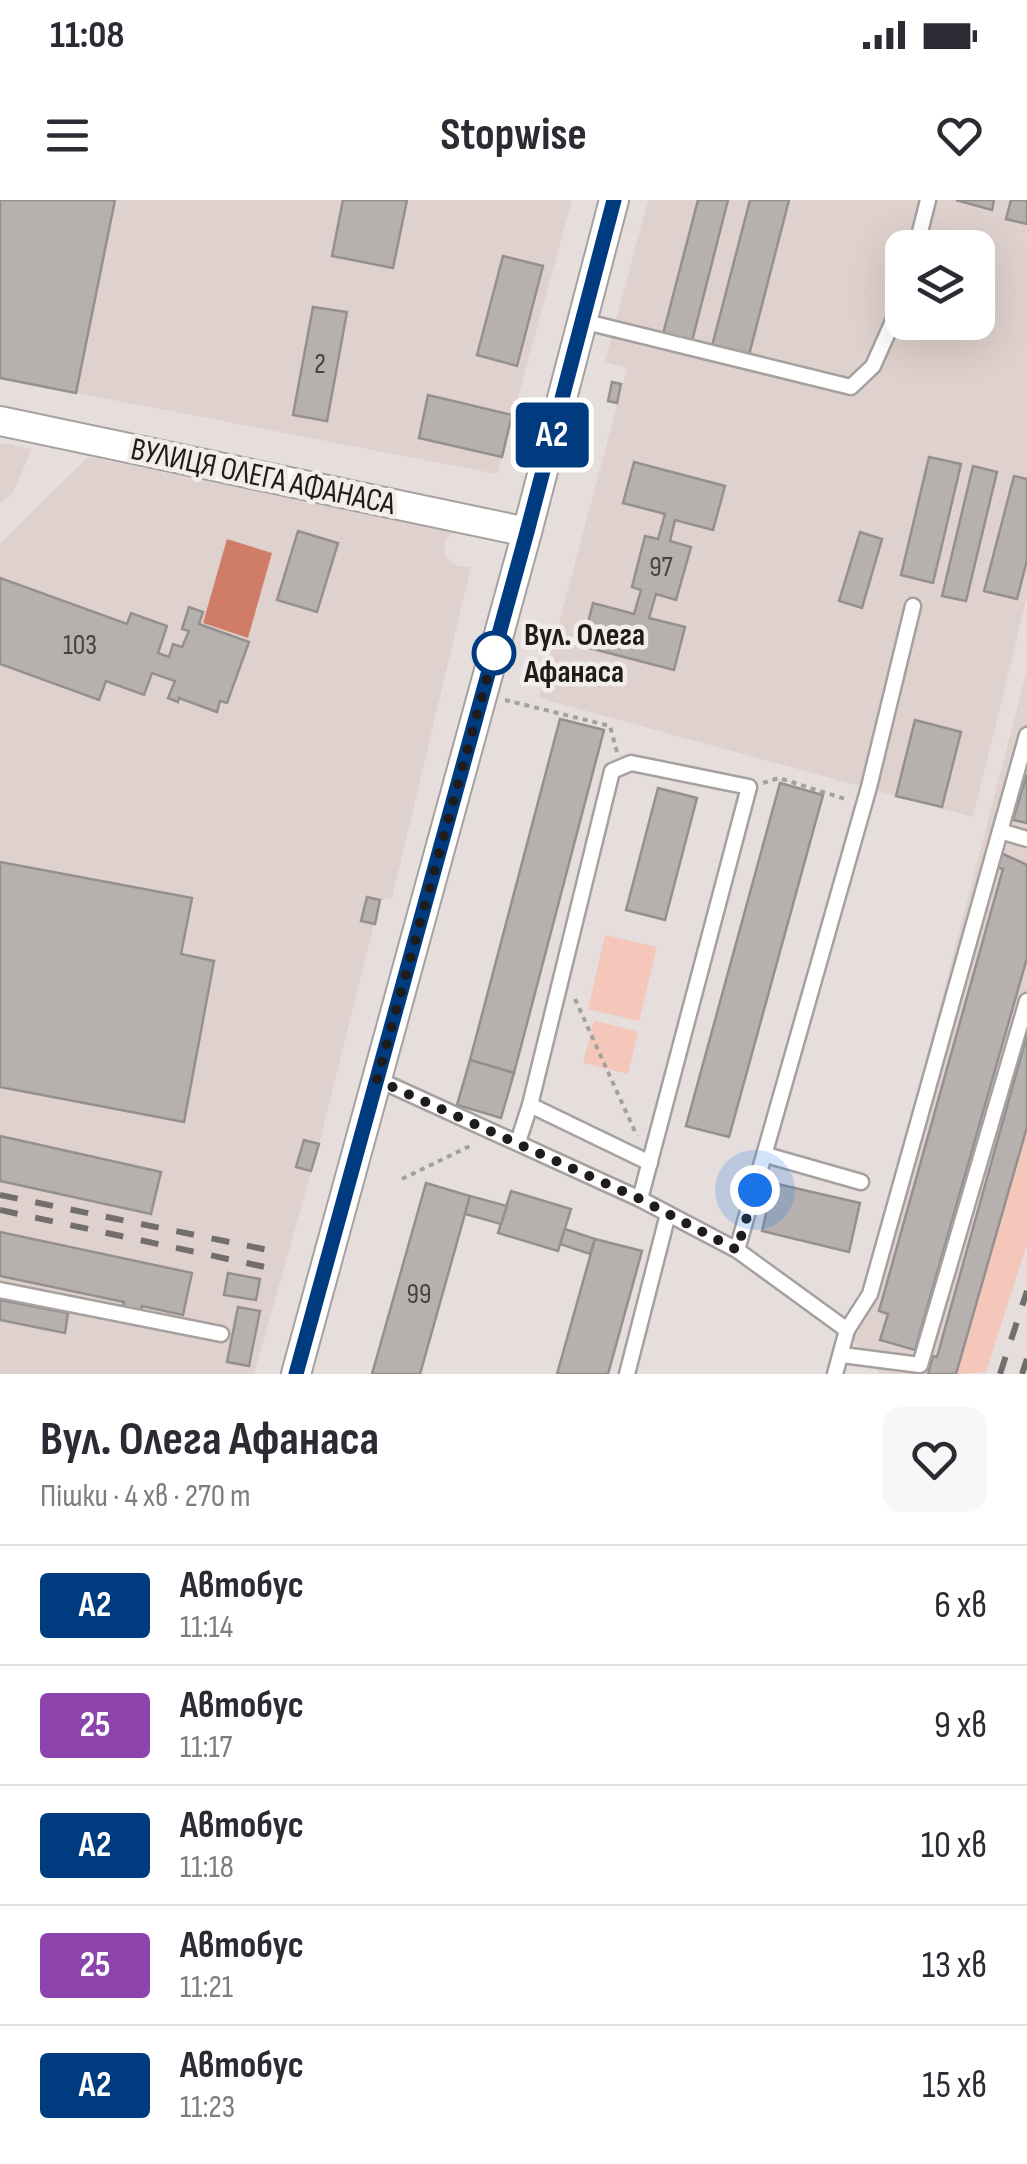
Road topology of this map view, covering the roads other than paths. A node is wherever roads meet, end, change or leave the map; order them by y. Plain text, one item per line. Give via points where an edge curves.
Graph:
1 (614, 200) edge
2 (928, 200) edge
3 (920, 230) edge
4 (582, 321) junction
5 (885, 340) edge
6 (0, 421) edge
7 (527, 532) junction
8 (912, 606) dead end
9 (1027, 734) edge
10 (1000, 831) junction
11 (1027, 839) edge
12 (1027, 1001) edge
13 (377, 1080) junction
14 (530, 1105) junction
15 (518, 1142) junction
16 (766, 1155) junction
17 (650, 1163) junction
18 (861, 1182) dead end
19 (640, 1199) junction
20 (668, 1214) junction
21 (737, 1250) junction
22 (0, 1290) edge
23 (848, 1330) junction
24 (222, 1334) dead end
25 (842, 1356) junction
26 (296, 1374) edge
27 (627, 1374) edge
28 (835, 1374) edge

1 - 4 street
2 - 3 lane
4 - 5 lane via 851,387 874,366
4 - 7 street
6 - 7 street, ВУЛИЦЯ ОЛЕГА АФАНАСА
7 - 13 street
8 - 16 lane
9 - 10 lane
10 - 11 lane
10 - 23 lane via 870,1294
12 - 25 lane via 920,1365
13 - 15 lane
13 - 26 street
14 - 15 lane
14 - 17 lane
14 - 17 lane via 612,771 631,763 749,787
15 - 19 lane
16 - 18 lane
16 - 21 lane
17 - 19 lane
19 - 20 lane
20 - 21 lane
20 - 27 lane
21 - 23 lane
22 - 24 lane
23 - 25 lane
25 - 28 lane

